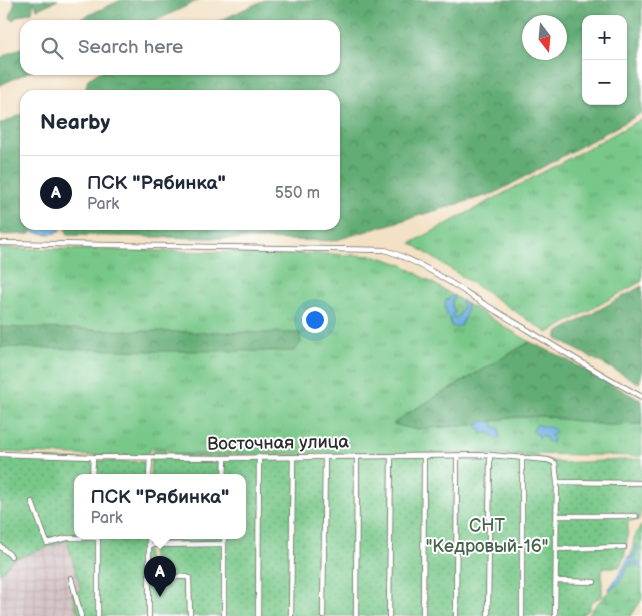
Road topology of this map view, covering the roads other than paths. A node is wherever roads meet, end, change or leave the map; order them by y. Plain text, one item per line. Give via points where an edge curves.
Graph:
1 (0, 243) edge
2 (642, 396) edge
3 (0, 454) edge
4 (490, 455) junction
5 (357, 456) junction
6 (391, 456) junction
7 (457, 456) junction
8 (93, 457) junction
9 (150, 457) junction
10 (293, 457) junction
11 (325, 457) junction
12 (424, 457) junction
13 (522, 457) junction
14 (225, 458) junction
15 (259, 458) junction
16 (92, 474) edge
17 (149, 474) edge
18 (224, 474) edge
19 (557, 482) junction
20 (642, 483) edge
21 (32, 502) dead end
22 (557, 516) junction
23 (636, 516) dead end
24 (74, 538) edge
25 (98, 539) edge
26 (149, 539) edge
27 (224, 539) edge
28 (224, 544) junction
29 (150, 545) junction
30 (0, 546) edge
31 (624, 547) dead end
32 (556, 549) junction
33 (11, 556) dead end
34 (151, 576) junction
35 (71, 578) dead end
36 (556, 581) junction
37 (594, 582) dead end
38 (81, 616) edge
39 (98, 616) edge
40 (149, 616) edge
41 (190, 616) edge
42 (224, 616) edge
43 (258, 616) edge
44 (291, 616) edge
45 (323, 616) edge
46 (356, 616) edge
47 (389, 616) edge
48 (423, 616) edge
49 (456, 616) edge
50 (488, 616) edge
51 (522, 616) edge
52 (555, 616) edge

1 - 2 street via 385,250 429,270
3 - 8 street, Восточная улица
4 - 7 street, Восточная улица
4 - 13 street, Восточная улица
4 - 50 street
5 - 6 street, Восточная улица
5 - 11 street, Восточная улица
5 - 46 street
6 - 12 street, Восточная улица
6 - 47 street
7 - 12 street, Восточная улица
7 - 49 street
8 - 9 street, Восточная улица
8 - 16 street
9 - 14 street, Восточная улица
9 - 17 street
10 - 11 street, Восточная улица
10 - 15 street, Восточная улица
10 - 44 street
11 - 45 street
12 - 48 street
13 - 19 street, Восточная улица via 555,463
13 - 51 street
14 - 15 street, Восточная улица
14 - 18 street
15 - 43 street
19 - 20 street
19 - 22 street
21 - 24 street via 47,543
22 - 23 street
22 - 32 street
25 - 39 street
26 - 29 street
27 - 28 street
28 - 29 street
28 - 42 street
29 - 34 street
30 - 33 street
31 - 32 street
32 - 36 street
34 - 40 street
34 - 41 street via 189,578
35 - 38 street
36 - 37 street
36 - 52 street

